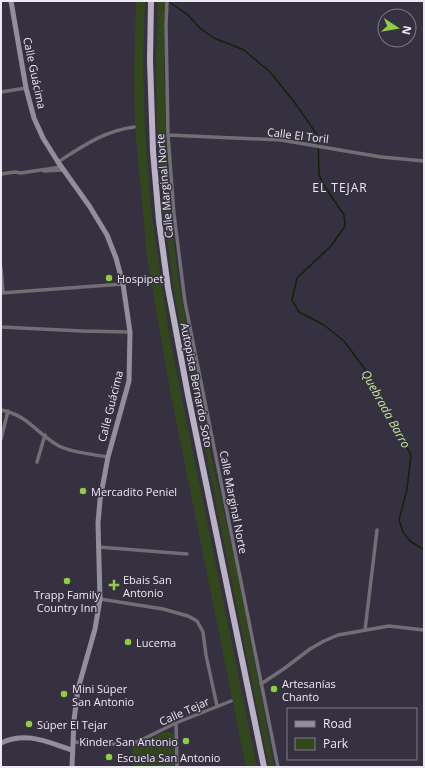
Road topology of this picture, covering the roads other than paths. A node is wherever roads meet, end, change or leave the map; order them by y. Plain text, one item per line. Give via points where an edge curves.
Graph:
1 (11, 1) edge
2 (151, 1) edge
3 (167, 1) edge
4 (26, 88) junction
5 (1, 92) edge
6 (134, 127) dead end
7 (168, 135) junction
8 (424, 161) edge
9 (61, 166) junction
10 (1, 174) edge
11 (1, 268) edge
12 (123, 284) junction
13 (2, 293) edge
14 (1, 327) edge
15 (130, 332) junction
16 (1, 410) edge
17 (8, 411) junction
18 (45, 435) junction
19 (1, 439) edge
20 (108, 457) junction
21 (37, 462) dead end
22 (377, 530) dead end
23 (98, 547) junction
24 (187, 554) dead end
25 (100, 599) junction
26 (365, 630) junction
27 (424, 630) edge
28 (262, 684) junction
29 (231, 701) dead end
30 (217, 706) junction
31 (176, 723) junction
32 (73, 742) junction
33 (1, 743) edge
34 (72, 750) junction
35 (72, 767) edge
36 (177, 767) edge
37 (264, 767) edge
38 (278, 767) edge

1 - 4 main road, Calle Guácima
2 - 37 highway, Autopista Bernardo Soto via 153,151 168,288
3 - 7 street, Calle Marginal Norte
4 - 5 street
4 - 9 main road, Calle Guácima via 39,128
6 - 9 street via 110,132 92,140
7 - 8 street, Calle El Toril via 281,140 381,158
7 - 28 street, Calle Marginal Norte via 174,214 185,302
9 - 10 street via 41,171
9 - 12 main road, Calle Guácima via 107,235
11 - 13 street
12 - 13 street
12 - 15 main road, Calle Guácima
14 - 15 street
15 - 20 main road, Calle Guácima via 129,381
16 - 17 street
17 - 18 street via 29,422
17 - 19 street
18 - 20 street via 67,449
18 - 21 street
20 - 23 main road, Calle Guácima via 100,500
22 - 26 street
23 - 24 street
23 - 25 main road, Calle Guácima
25 - 30 street via 164,609 197,621 203,632
25 - 32 main road, Calle Guácima via 95,629 78,689
26 - 27 street via 389,626
26 - 28 street via 338,635 324,641
28 - 38 street, Calle Marginal Norte
29 - 30 street, Calle Tejar
30 - 31 street, Calle Tejar
31 - 32 street, Calle Tejar via 132,743
31 - 36 street
32 - 34 main road, Calle Guácima
33 - 34 main road via 15,738 32,738
34 - 35 main road, Calle Guácima

